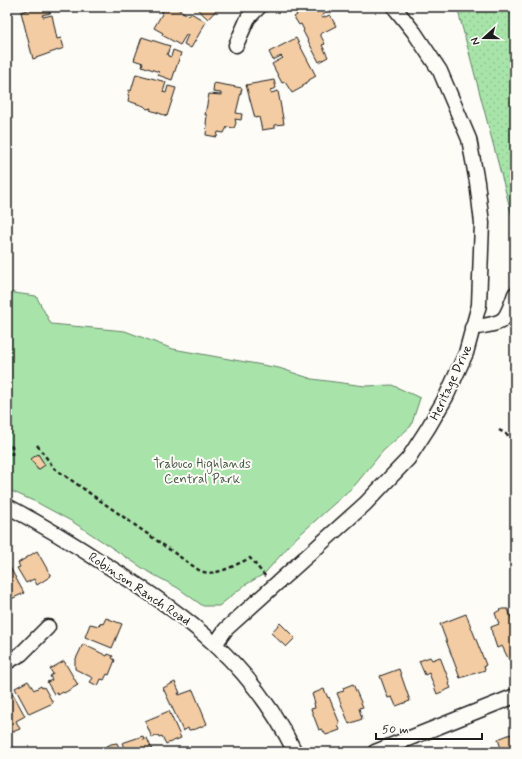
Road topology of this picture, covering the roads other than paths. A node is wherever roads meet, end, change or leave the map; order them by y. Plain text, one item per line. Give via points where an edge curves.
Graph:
1 (259, 7) edge
2 (394, 7) edge
3 (236, 45) dead end
4 (515, 294) edge
5 (472, 328) junction
6 (7, 506) edge
7 (48, 627) dead end
8 (216, 643) junction
9 (7, 662) edge
10 (515, 696) edge
11 (295, 752) edge
12 (375, 752) edge

1 - 3 street via 248,18
2 - 5 street, Heritage Drive via 440,71 469,139 478,182 482,223 479,305
4 - 5 street via 507,316 499,323
5 - 8 street, Heritage Drive via 466,353 446,397 408,459 365,504 226,629
6 - 8 street, Robinson Ranch Road via 43,525 154,595
7 - 9 street via 21,654
8 - 11 street, Robinson Ranch Road via 263,696
10 - 12 street

